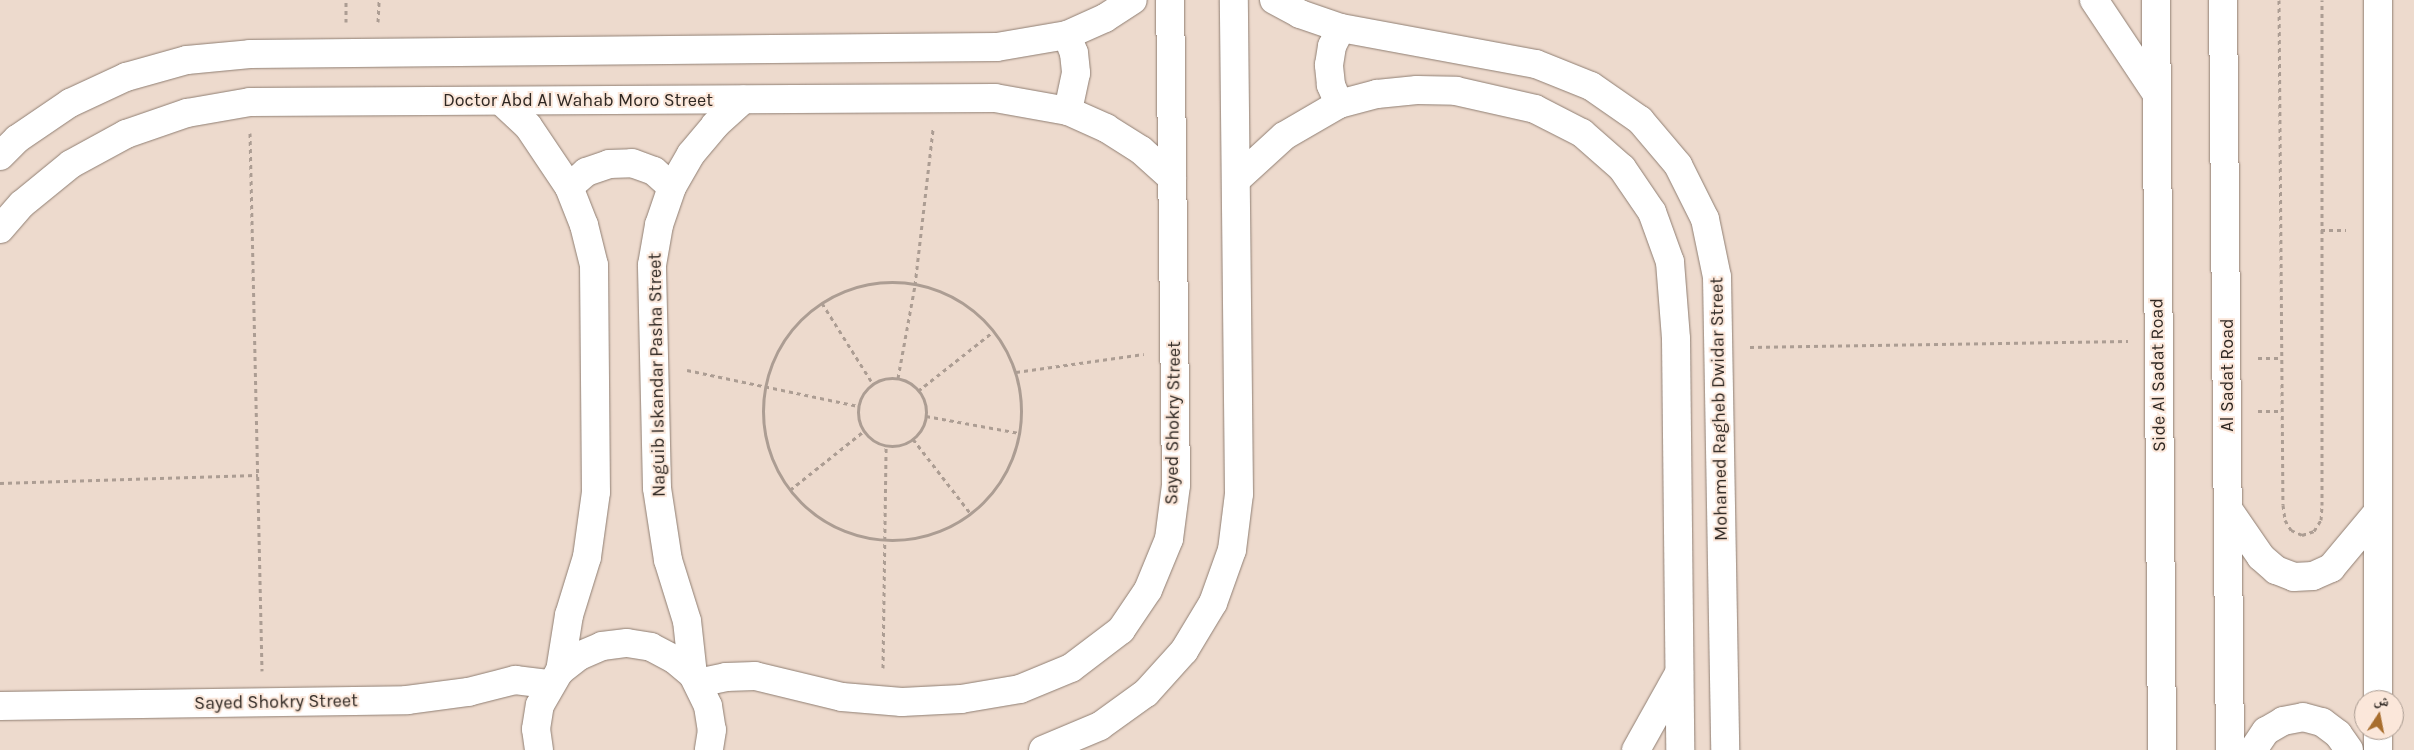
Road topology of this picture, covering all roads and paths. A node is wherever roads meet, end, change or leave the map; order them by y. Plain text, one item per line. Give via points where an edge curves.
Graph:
1 (1133, 0) edge
2 (1170, 0) edge
3 (1234, 0) edge
4 (1274, 0) edge
5 (2094, 0) edge
6 (2156, 0) edge
7 (2223, 0) edge
8 (2279, 0) edge
9 (2322, 0) edge
10 (2378, 0) edge
11 (1340, 28) junction
12 (1067, 35) junction
13 (2156, 94) junction
14 (936, 98) junction
15 (743, 100) junction
16 (501, 101) junction
17 (250, 102) junction
18 (1339, 104) junction
19 (1068, 111) junction
20 (0, 156) edge
21 (1172, 178) junction
22 (1236, 180) junction
23 (672, 187) junction
24 (569, 188) junction
25 (0, 229) edge
26 (916, 284) junction
27 (822, 303) junction
28 (994, 331) junction
29 (1676, 338) junction
30 (2157, 341) junction
31 (1719, 343) junction
32 (1175, 350) junction
33 (654, 364) junction
34 (1016, 372) junction
35 (898, 378) junction
36 (873, 384) junction
37 (765, 386) junction
38 (918, 390) junction
39 (858, 406) junction
40 (926, 416) junction
41 (864, 431) junction
42 (1020, 433) junction
43 (913, 439) junction
44 (886, 446) junction
45 (258, 475) junction
46 (0, 483) edge
47 (790, 490) junction
48 (2228, 509) junction
49 (2377, 513) junction
50 (971, 514) junction
51 (884, 540) junction
52 (1679, 671) junction
53 (555, 677) junction
54 (695, 679) junction
55 (2378, 690) edge
56 (883, 701) junction
57 (263, 702) junction
58 (0, 706) edge
59 (539, 750) edge
60 (709, 750) edge
61 (1043, 750) edge
62 (1636, 750) edge
63 (1680, 750) edge
64 (1725, 750) edge
65 (2162, 750) edge
66 (2230, 750) edge
67 (2253, 750) edge
68 (2349, 750) edge

1 - 12 street via 1105,18
2 - 21 street, Sayed Shokry Street
3 - 22 street
4 - 11 street, Mohamed Ragheb Dwidar Street via 1300,14
5 - 13 street
6 - 13 street, Side Al Sadat Road
7 - 48 street, Al Sadat Road
8 - 9 path via 2283,505 2285,520 2291,530 2302,535 2314,531 2322,505
10 - 49 street
11 - 18 street via 1332,46 1329,65 1331,84
11 - 31 street, Mohamed Ragheb Dwidar Street via 1536,64 1591,86 1640,120 1678,166 1705,219 1717,277
12 - 19 street via 1074,53 1076,73
12 - 20 street via 997,47 250,54 187,60 126,77 70,103 18,139
13 - 30 street, Side Al Sadat Road
14 - 15 street, Doctor Abd Al Wahab Moro Street
14 - 19 street, Doctor Abd Al Wahab Moro Street via 995,98
14 - 26 path
15 - 16 street, Doctor Abd Al Wahab Moro Street
15 - 23 street, Naguib Iskandar Pasha Street via 714,125 691,154
16 - 17 street, Doctor Abd Al Wahab Moro Street
16 - 24 street via 528,126
17 - 25 street, Doctor Abd Al Wahab Moro Street via 187,113 126,134 71,164 22,204
17 - 45 path
18 - 22 street via 1284,136
18 - 29 street via 1377,94 1456,91 1534,109 1582,133 1622,168 1652,212 1670,262
19 - 21 street, Doctor Abd Al Wahab Moro Street via 1127,141
21 - 32 street, Sayed Shokry Street
22 - 61 street via 1239,494 1232,550 1212,603 1184,651 1146,693 1100,726
23 - 24 street via 654,172 632,163 609,164 586,172
23 - 33 street, Naguib Iskandar Pasha Street via 659,225 652,266
24 - 53 street via 584,225 594,265 596,492 586,557
26 - 27 path via 891,282 867,285
26 - 28 path via 958,300
26 - 35 path
27 - 36 path
27 - 37 path via 791,330 777,354
28 - 34 path
28 - 38 path
29 - 31 street
29 - 52 street
30 - 31 path
30 - 65 street, Side Al Sadat Road
31 - 64 street, Mohamed Ragheb Dwidar Street
32 - 34 path
32 - 56 street, Sayed Shokry Street via 1176,485 1169,540 1148,590 1121,630 1071,668 1020,689 961,700
33 - 37 path
33 - 54 street, Naguib Iskandar Pasha Street via 661,525 687,621
34 - 42 path via 1022,412
35 - 36 path
35 - 38 path
36 - 39 path
37 - 39 path
37 - 47 path via 764,430 769,451
38 - 40 path via 926,407
39 - 41 path via 858,417
40 - 42 path
40 - 43 path
41 - 44 path
41 - 47 path
42 - 50 path via 1003,478
43 - 44 path via 905,444
43 - 50 path
44 - 51 path
45 - 46 path
45 - 57 path
47 - 51 path via 804,506 841,530
48 - 49 street via 2261,557 2276,570 2294,577 2313,576 2331,568
48 - 66 street, Al Sadat Road
49 - 55 street
50 - 51 path via 939,532 902,540
51 - 56 path
52 - 62 street
52 - 63 street
53 - 54 street via 580,656 602,646 627,643 652,648 674,659
53 - 57 street, Sayed Shokry Street via 515,680 468,692 407,700
53 - 59 street via 540,705 536,729
54 - 56 street, Sayed Shokry Street via 755,676 842,697
54 - 60 street via 708,706 712,730
57 - 58 street, Sayed Shokry Street
67 - 68 street via 2266,731 2283,720 2303,717 2322,722 2338,734

